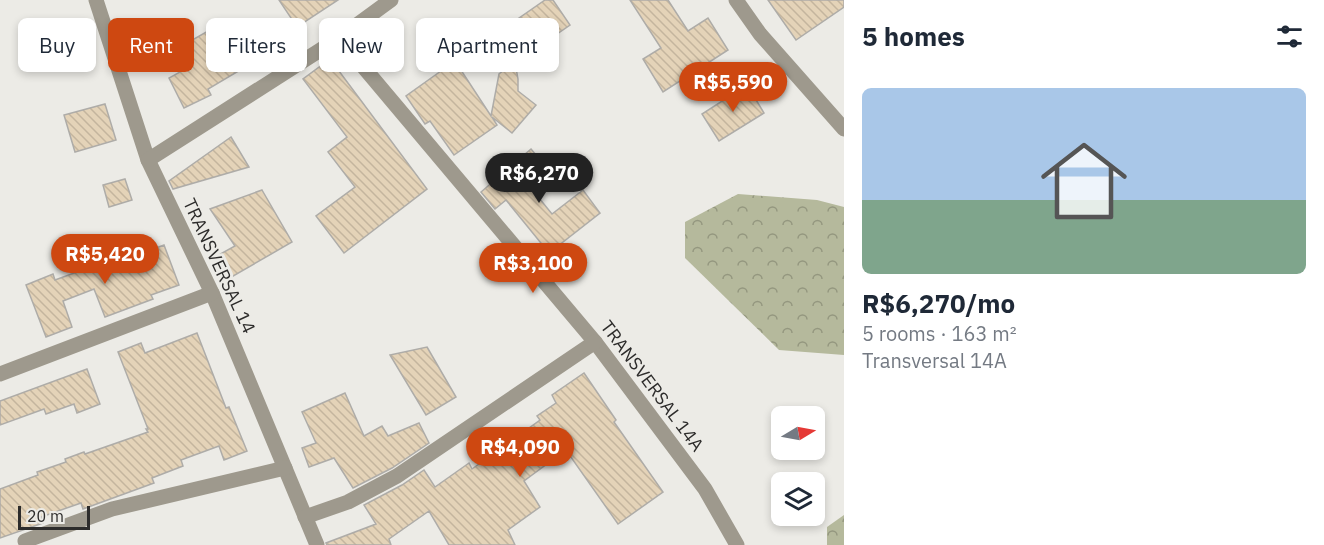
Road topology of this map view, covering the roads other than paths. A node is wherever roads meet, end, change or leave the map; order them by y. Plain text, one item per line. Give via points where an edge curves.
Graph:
1 (96, 0) edge
2 (391, 0) edge
3 (736, 0) edge
4 (366, 18) edge
5 (319, 51) edge
6 (368, 72) edge
7 (844, 129) edge
8 (148, 160) junction
9 (212, 293) junction
10 (595, 342) junction
11 (0, 374) edge
12 (285, 468) junction
13 (306, 518) junction
14 (25, 541) dead end
15 (317, 545) edge
16 (737, 545) edge

1 - 8 street, TRANSVERSAL 14
2 - 4 street
3 - 7 street via 760,34
5 - 8 street
6 - 10 street, TRANSVERSAL 14A
8 - 9 street, TRANSVERSAL 14
9 - 11 street
9 - 12 street, TRANSVERSAL 14
10 - 13 street via 397,476 348,502
10 - 16 street, TRANSVERSAL 14A via 705,489
12 - 13 street, TRANSVERSAL 14
12 - 14 street via 112,509
13 - 15 street, TRANSVERSAL 14

